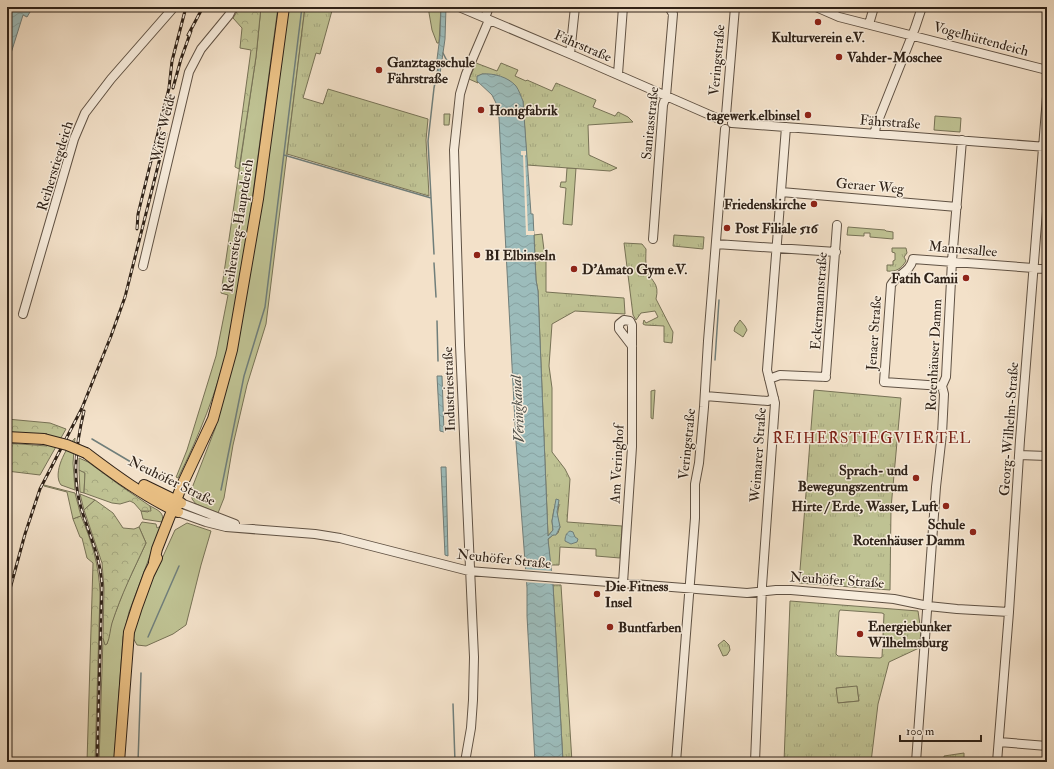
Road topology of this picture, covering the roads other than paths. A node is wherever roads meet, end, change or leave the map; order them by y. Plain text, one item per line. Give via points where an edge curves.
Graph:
1 (174, 7) edge
2 (233, 7) edge
3 (284, 7) edge
4 (459, 7) edge
5 (489, 7) edge
6 (574, 7) edge
7 (623, 7) edge
8 (735, 7) edge
9 (816, 7) edge
10 (874, 7) edge
11 (922, 7) edge
12 (670, 8) edge
13 (828, 10) edge
14 (487, 19) junction
15 (869, 24) junction
16 (912, 35) junction
17 (570, 54) junction
18 (1047, 70) edge
19 (618, 74) junction
20 (666, 96) junction
21 (1047, 97) edge
22 (722, 117) junction
23 (732, 123) junction
24 (786, 127) junction
25 (725, 129) junction
26 (875, 133) junction
27 (962, 140) junction
28 (1045, 146) edge
29 (781, 192) junction
30 (957, 207) junction
31 (837, 226) dead end
32 (652, 239) dead end
33 (716, 244) junction
34 (777, 248) junction
35 (836, 252) junction
36 (952, 261) junction
37 (143, 266) dead end
38 (1034, 269) junction
39 (1047, 270) edge
40 (891, 285) joint
41 (23, 314) dead end
42 (632, 346) dead end
43 (769, 379) junction
44 (942, 386) junction
45 (705, 396) junction
46 (774, 398) junction
47 (7, 437) edge
48 (201, 446) junction
49 (86, 453) junction
50 (1020, 454) junction
51 (1047, 456) edge
52 (182, 485) junction
53 (164, 496) junction
54 (177, 506) junction
55 (469, 571) junction
56 (623, 583) junction
57 (689, 588) junction
58 (762, 592) junction
59 (928, 606) junction
60 (1009, 612) junction
61 (999, 742) junction
62 (1047, 746) edge
63 (119, 762) edge
64 (465, 762) edge
65 (676, 762) edge
66 (756, 762) edge
67 (916, 762) edge
68 (997, 762) edge

1 - 41 street, Reiherstiegdeich via 111,79 86,113 74,142
2 - 37 street, Witts Weide via 201,49 189,72
3 - 48 main road, Reiherstieg-Hauptdeich via 258,199 233,343 213,419
4 - 14 street, Fährstraße
5 - 14 street, Industriestraße
6 - 17 street
7 - 19 street
8 - 22 street, Veringstraße
9 - 13 street, Vogelhüttendeich
10 - 15 street
11 - 16 street
12 - 20 street, Sanitasstraße via 673,14
13 - 15 street, Vogelhüttendeich via 839,16
14 - 17 street, Fährstraße
14 - 55 street, Industriestraße via 460,94 454,167
15 - 16 street, Vogelhüttendeich
16 - 18 street, Vogelhüttendeich
16 - 26 street via 877,122
17 - 19 street, Fährstraße
19 - 20 street, Fährstraße
20 - 22 street, Fährstraße
20 - 32 street, Sanitasstraße via 663,105
21 - 28 street, Georg-Wilhelm-Straße
22 - 23 street via 730,118
22 - 25 street via 719,125
23 - 24 street, Fährstraße
23 - 25 street
24 - 26 street, Fährstraße
24 - 29 street, Weimarer Straße
25 - 33 street, Veringstraße
26 - 27 street, Fährstraße
27 - 28 street, Fährstraße
27 - 30 street, Rotenhäuser Damm
28 - 38 street, Georg-Wilhelm-Straße
29 - 30 street, Geraer Weg
29 - 34 street, Weimarer Straße
30 - 36 street, Rotenhäuser Damm
31 - 35 street, Eckermannstraße
33 - 34 street
33 - 45 street, Veringstraße
34 - 35 street
34 - 43 street, Weimarer Straße via 767,370
35 - 43 street, Eckermannstraße via 825,377 780,375
36 - 38 street, Mannesallee
36 - 40 street, Mannesallee via 913,259 906,272
36 - 44 street, Rotenhäuser Damm via 946,377
38 - 39 street, Mannesallee
38 - 50 street, Georg-Wilhelm-Straße
40 - 44 street, Jenaer Straße via 884,382
42 - 56 street, Am Veringhof via 632,447
43 - 46 street, Weimarer Straße
44 - 59 street, Rotenhäuser Damm via 942,434
45 - 46 street via 768,401
45 - 57 street, Veringstraße via 695,484
46 - 58 street, Weimarer Straße
47 - 49 main road, Neuhöfer Straße, bridge via 44,440 67,445
48 - 52 main road, Reiherstieg-Hauptdeich
48 - 54 main road, Reiherstieg-Hauptdeich via 195,470
49 - 53 main road, Neuhöfer Straße
49 - 54 main road, Neuhöfer Straße via 124,480
50 - 51 street
50 - 60 street, Georg-Wilhelm-Straße
52 - 53 main road via 173,493
52 - 54 main road, Reiherstieg-Hauptdeich
53 - 54 main road, Neuhöfer Straße
54 - 55 street, Neuhöfer Straße via 216,525 326,535
54 - 63 main road, Reiherstieg-Hauptdeich via 162,551 154,562 129,632
55 - 56 street, Neuhöfer Straße
55 - 64 street, Industriestraße via 474,658 473,700
56 - 57 street, Neuhöfer Straße
57 - 58 street, Neuhöfer Straße
57 - 65 street, Veringstraße
58 - 59 street, Neuhöfer Straße via 910,602
58 - 66 street, Weimarer Straße
59 - 60 street, Neuhöfer Straße
59 - 67 street, Rotenhäuser Damm
60 - 61 street, Georg-Wilhelm-Straße
61 - 62 street
61 - 68 street, Georg-Wilhelm-Straße

